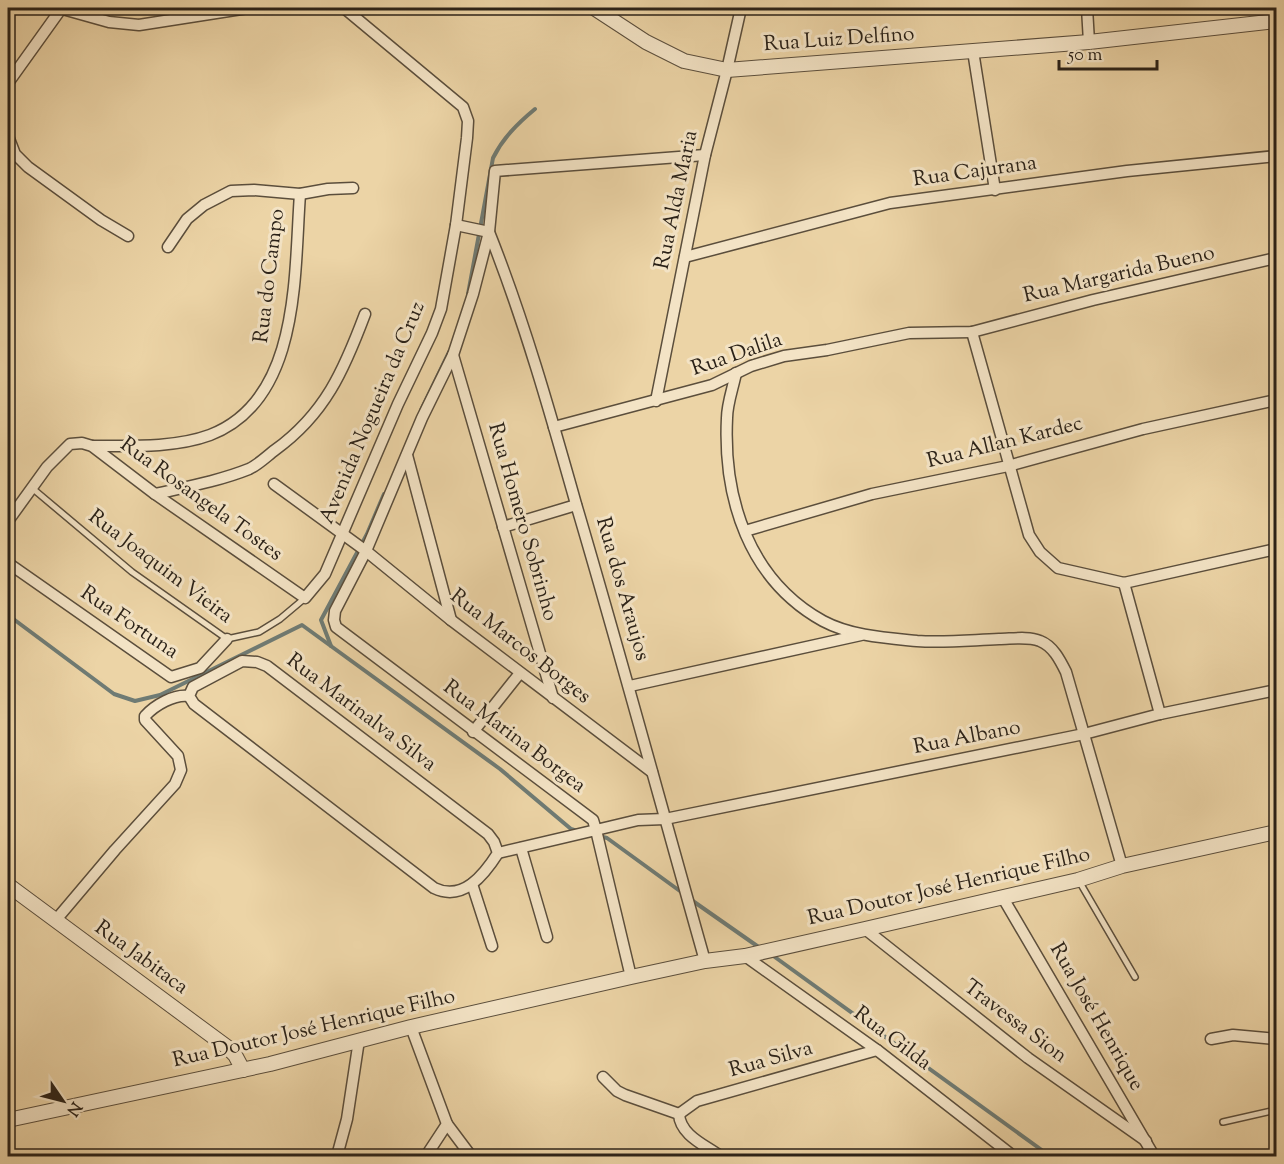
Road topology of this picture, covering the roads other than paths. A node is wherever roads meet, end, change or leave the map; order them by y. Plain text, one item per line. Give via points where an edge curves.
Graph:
1 (60, 8) edge
2 (248, 8) edge
3 (344, 8) edge
4 (594, 8) edge
5 (741, 8) edge
6 (1087, 8) edge
7 (1276, 21) edge
8 (1089, 42) junction
9 (973, 51) junction
10 (728, 70) junction
11 (8, 83) edge
12 (8, 136) edge
13 (705, 155) junction
14 (1276, 156) edge
15 (353, 188) dead end
16 (995, 190) junction
17 (300, 194) junction
18 (459, 225) junction
19 (486, 231) junction
20 (128, 236) dead end
21 (168, 247) dead end
22 (685, 256) junction
23 (1276, 258) edge
24 (365, 314) dead end
25 (972, 332) junction
26 (453, 356) junction
27 (736, 373) junction
28 (1276, 400) edge
29 (656, 401) junction
30 (554, 427) junction
31 (92, 446) junction
32 (406, 455) junction
33 (1008, 466) junction
34 (274, 484) dead end
35 (32, 488) junction
36 (155, 494) junction
37 (576, 505) junction
38 (8, 521) edge
39 (503, 527) junction
40 (745, 531) junction
41 (343, 535) junction
42 (1276, 549) edge
43 (365, 550) junction
44 (8, 563) edge
45 (1124, 583) junction
46 (306, 598) junction
47 (451, 620) junction
48 (862, 635) junction
49 (227, 639) junction
50 (520, 673) junction
51 (630, 686) junction
52 (1276, 690) edge
53 (189, 696) junction
54 (553, 698) junction
55 (1160, 714) junction
56 (473, 732) junction
57 (1083, 734) junction
58 (652, 772) junction
59 (665, 819) junction
60 (1276, 832) edge
61 (592, 834) junction
62 (521, 848) junction
63 (498, 853) junction
64 (1122, 866) junction
65 (1078, 880) junction
66 (472, 884) junction
67 (8, 885) edge
68 (1003, 898) junction
69 (56, 921) junction
70 (865, 929) junction
71 (547, 937) dead end
72 (492, 946) dead end
73 (745, 956) junction
74 (705, 961) junction
75 (1135, 976) dead end
76 (631, 977) junction
77 (411, 1027) junction
78 (1211, 1039) dead end
79 (1276, 1039) edge
80 (359, 1040) junction
81 (877, 1050) junction
82 (243, 1070) junction
83 (603, 1077) dead end
84 (1276, 1110) edge
85 (679, 1114) junction
86 (11, 1116) edge
87 (1223, 1122) dead end
88 (447, 1124) junction
89 (1146, 1142) junction
90 (1010, 1154) edge
91 (336, 1156) edge
92 (426, 1156) edge
93 (471, 1156) edge
94 (720, 1156) edge
95 (996, 1156) edge
96 (1154, 1156) edge

1 - 2 street via 108,22 139,25
1 - 11 street
3 - 18 street, Avenida Nogueira da Cruz via 464,107 468,121
4 - 10 street, Rua Luiz Delfino via 684,61
5 - 10 street, Rua Alda Maria
6 - 8 street
7 - 8 street, Rua Luiz Delfino
8 - 9 street, Rua Luiz Delfino
9 - 10 street, Rua Luiz Delfino
9 - 16 street
10 - 13 street, Rua Alda Maria
12 - 20 street via 15,154 28,167
13 - 19 street via 495,171
13 - 22 street, Rua Alda Maria
14 - 16 street, Rua Cajurana via 1127,171
15 - 17 street, Rua do Campo
16 - 22 street, Rua Cajurana via 890,203
17 - 21 street, Rua do Campo via 231,191 187,219
17 - 31 street, Rua do Campo via 290,315 285,343 266,389 238,421 209,435 149,446
18 - 19 street
18 - 41 street, Avenida Nogueira da Cruz via 441,309
19 - 26 street via 473,294
19 - 30 street, Rua dos Araujos via 514,295
22 - 29 street, Rua Alda Maria
23 - 25 street, Rua Margarida Bueno via 1082,302
24 - 36 street via 338,379 310,420 291,438 251,468
25 - 27 street, Rua Dalila via 909,333 784,356
25 - 33 street
26 - 32 street
26 - 39 street, Rua Homero Sobrinho
27 - 29 street, Rua Dalila via 712,385
27 - 40 street via 727,417 730,489
28 - 33 street, Rua Allan Kardec via 1143,429
29 - 30 street, Rua Dalila
30 - 37 street, Rua dos Araujos
31 - 35 street, Rua Rosangela Tostes via 70,444
31 - 36 street, Rua Rosangela Tostes
32 - 43 street
32 - 47 street
33 - 40 street, Rua Allan Kardec via 872,494
33 - 45 street via 1029,535 1040,552 1058,568
34 - 41 street, Rua Marcos Borges
35 - 38 street
35 - 49 lane, Rua Joaquim Vieira via 132,572
36 - 46 street, Rua Rosangela Tostes
37 - 39 street
37 - 51 street, Rua dos Araujos
39 - 54 street, Rua Homero Sobrinho
40 - 48 street via 761,565 799,604 824,622
41 - 43 street, Rua Marcos Borges
41 - 46 street, Avenida Nogueira da Cruz via 325,574
42 - 45 street
43 - 47 street, Rua Marcos Borges
43 - 56 street, Rua Marina Borgea via 335,611 336,627
44 - 49 street, Rua Fortuna via 171,677 200,668
45 - 55 street
46 - 49 lane, Rua Joaquim Vieira via 259,632
47 - 50 street, Rua Marcos Borges
48 - 51 street
48 - 57 street via 919,641 1039,640 1058,657 1066,672
50 - 54 street, Rua Marcos Borges
50 - 56 street
51 - 58 street, Rua dos Araujos
52 - 55 street, Rua Albano
53 - 63 street, Rua Marinalva Silva via 193,687 242,661 267,666 488,834
53 - 66 street via 198,707 434,888 451,893
53 - 69 street via 174,697 145,716 178,756 181,770 175,784
54 - 58 street, Rua Marcos Borges
55 - 57 street, Rua Albano
56 - 61 street, Rua Marina Borgea via 593,820
57 - 59 street, Rua Albano
57 - 64 street
58 - 59 street, Rua dos Araujos
59 - 61 street via 638,820
59 - 74 street, Rua dos Araujos
60 - 64 street, Rua Doutor José Henrique Filho
61 - 62 street
61 - 76 street
62 - 63 street
62 - 71 street
63 - 66 street
64 - 65 street, Rua Doutor José Henrique Filho
65 - 68 street, Rua Doutor José Henrique Filho
65 - 75 lane
66 - 72 street
67 - 69 street, Rua Jabitaca
68 - 70 street, Rua Doutor José Henrique Filho
68 - 89 street, Rua José Henrique
69 - 82 street, Rua Jabitaca via 227,1047
70 - 73 street, Rua Doutor José Henrique Filho
70 - 89 street, Travessa Sion via 1028,1058
73 - 74 street, Rua Doutor José Henrique Filho
73 - 81 street, Rua Gilda
74 - 76 street, Rua Doutor José Henrique Filho
76 - 77 street, Rua Doutor José Henrique Filho
77 - 80 street, Rua Doutor José Henrique Filho
77 - 88 street
78 - 79 street via 1233,1035
80 - 82 street, Rua Doutor José Henrique Filho
80 - 91 street via 347,1119
81 - 85 street, Rua Silva via 697,1101
81 - 90 street, Rua Gilda
82 - 86 street, Rua Doutor José Henrique Filho
83 - 85 street via 625,1095
84 - 87 lane
85 - 94 street via 683,1130
88 - 92 street
88 - 93 street
89 - 96 street, Rua José Henrique
90 - 95 street

